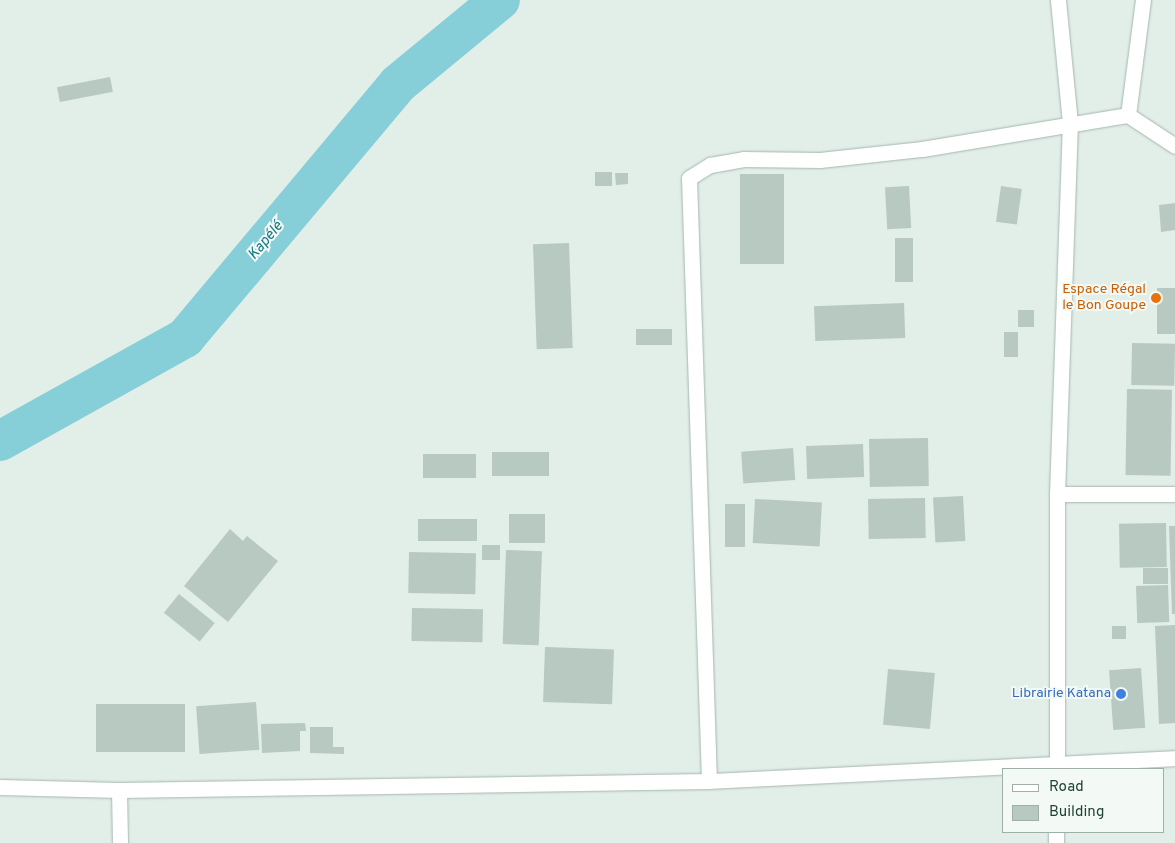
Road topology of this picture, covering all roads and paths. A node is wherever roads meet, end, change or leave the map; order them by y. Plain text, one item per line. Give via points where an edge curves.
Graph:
1 (1058, 0) edge
2 (1143, 0) edge
3 (1128, 115) junction
4 (1070, 123) junction
5 (1175, 146) edge
6 (1057, 494) junction
7 (1175, 494) edge
8 (1175, 758) edge
9 (1057, 766) edge
10 (1002, 768) edge
11 (1011, 768) edge
12 (709, 781) junction
13 (0, 787) edge
14 (119, 790) junction
15 (120, 843) edge

1 - 4 street
2 - 3 street
3 - 4 street
3 - 5 street
4 - 6 street
4 - 12 street via 922,149 820,160 743,159 710,165 690,178
6 - 7 street
6 - 9 street
8 - 9 street
9 - 11 street
10 - 12 street
12 - 14 street
13 - 14 street
14 - 15 street

